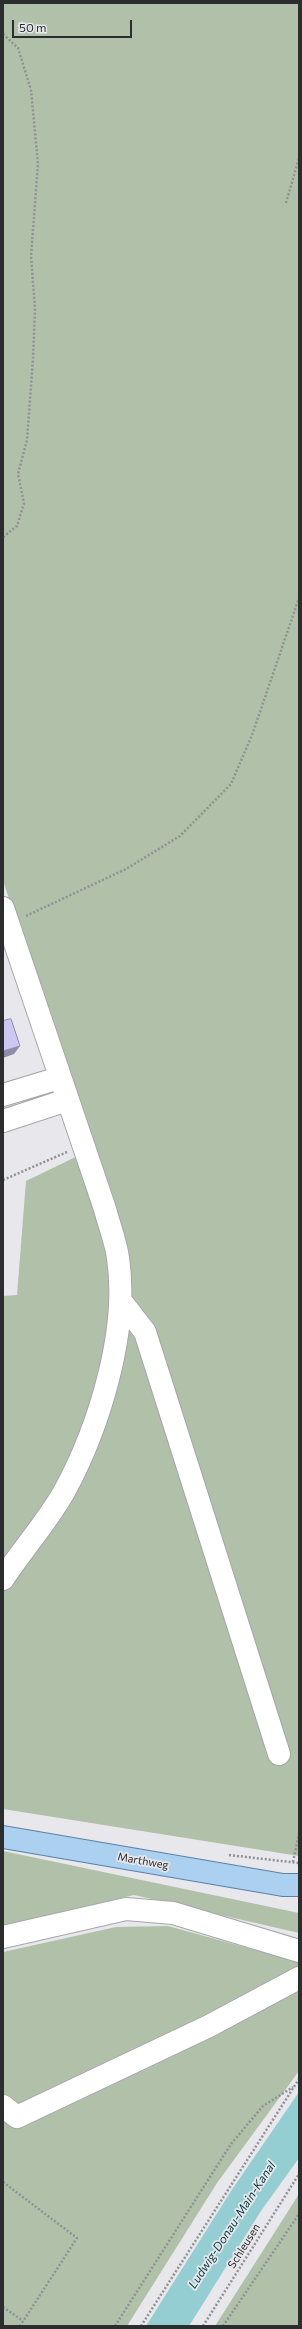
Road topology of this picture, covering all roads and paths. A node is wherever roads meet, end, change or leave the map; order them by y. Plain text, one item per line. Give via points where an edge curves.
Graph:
1 (3, 34) edge
2 (299, 158) edge
3 (286, 203) dead end
4 (3, 537) edge
5 (299, 598) edge
6 (6, 916) edge
7 (59, 1078) junction
8 (3, 1095) edge
9 (67, 1100) junction
10 (3, 1121) edge
11 (82, 1146) junction
12 (3, 1180) edge
13 (121, 1301) junction
14 (3, 1579) edge
15 (279, 1754) dead end
16 (299, 1834) edge
17 (3, 1837) edge
18 (299, 1863) edge
19 (294, 1887) edge
20 (3, 1937) edge
21 (299, 1951) edge
22 (299, 1978) edge
23 (299, 2079) edge
24 (293, 2087) junction
25 (3, 2106) edge
26 (299, 2174) edge
27 (3, 2182) edge
28 (299, 2214) edge
29 (3, 2307) edge
30 (23, 2320) junction
31 (20, 2326) edge
32 (115, 2326) edge
33 (141, 2326) edge
34 (203, 2326) edge
35 (224, 2326) edge

1 - 4 path via 18,48 31,90 38,164 31,256 35,309 33,359 27,440 18,474 24,503 17,526
2 - 3 path
5 - 6 path via 252,735 231,784 180,836 126,869
6 - 7 lane
7 - 8 lane
7 - 9 lane
9 - 10 lane
9 - 11 lane
11 - 12 path
11 - 13 lane via 105,1209 118,1258
13 - 14 lane via 110,1370 95,1424 64,1492
13 - 15 lane via 145,1332
16 - 18 path via 293,1862
17 - 19 main road, Marthweg
20 - 21 lane via 126,1909 173,1914
22 - 25 lane via 209,2026 17,2117
23 - 24 path
24 - 32 path via 263,2106 231,2144
24 - 33 path
26 - 34 path, Schleusen
27 - 30 path via 77,2238
28 - 35 path
29 - 30 path
30 - 31 path

